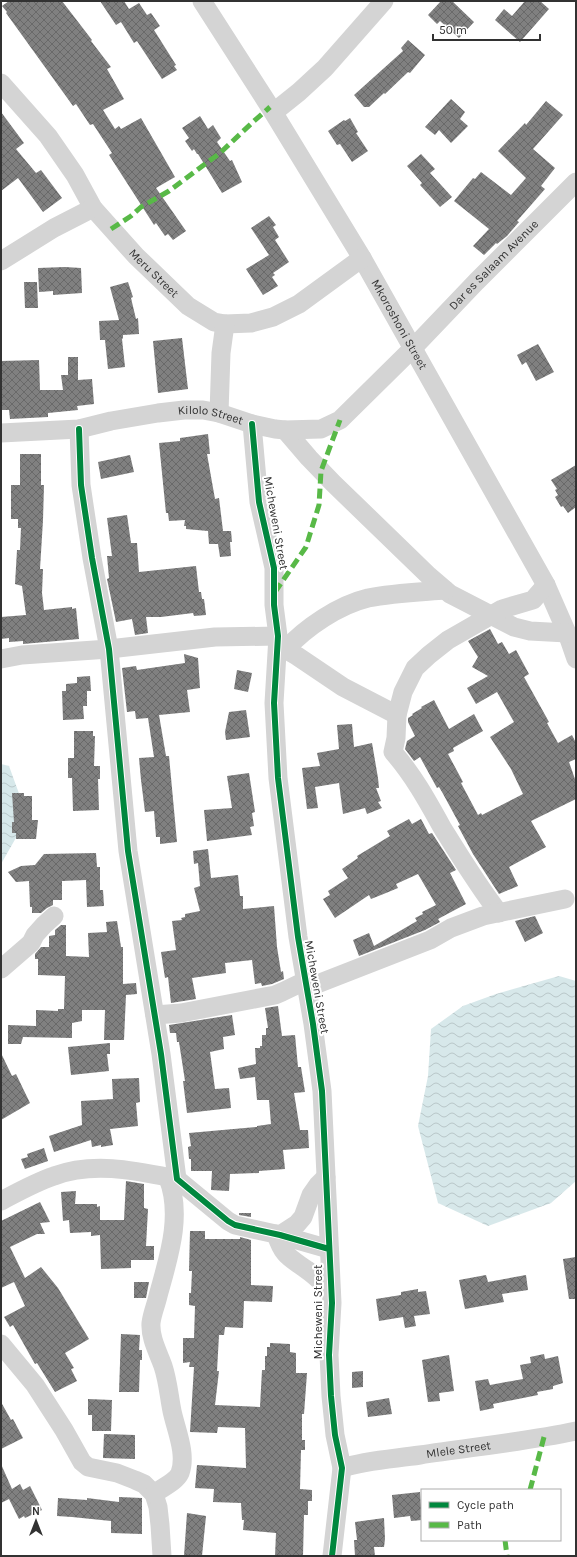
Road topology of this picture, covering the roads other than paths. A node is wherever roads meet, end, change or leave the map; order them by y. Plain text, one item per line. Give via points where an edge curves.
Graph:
1 (202, 1) edge
2 (384, 1) edge
3 (1, 83) edge
4 (274, 112) junction
5 (576, 182) edge
6 (93, 208) junction
7 (362, 258) junction
8 (1, 261) edge
9 (225, 324) junction
10 (413, 348) junction
11 (219, 413) junction
12 (252, 424) junction
13 (79, 429) junction
14 (285, 430) junction
15 (1, 434) edge
16 (546, 585) junction
17 (445, 590) junction
18 (491, 616) junction
19 (567, 633) junction
20 (281, 644) junction
21 (109, 648) junction
22 (1, 659) edge
23 (576, 659) edge
24 (397, 715) junction
25 (565, 899) dead end
26 (499, 913) junction
27 (54, 916) dead end
28 (1, 969) edge
29 (306, 984) junction
30 (155, 1015) junction
31 (326, 1177) junction
32 (172, 1178) junction
33 (1, 1201) edge
34 (278, 1234) junction
35 (329, 1249) junction
36 (331, 1291) junction
37 (1, 1344) edge
38 (576, 1431) edge
39 (342, 1468) junction
40 (154, 1494) junction
41 (162, 1556) edge
42 (332, 1556) edge

1 - 4 street, Mkoroshoni Street
2 - 4 street via 325,68
3 - 6 street, Meru Street via 48,136 75,175
4 - 7 street, Mkoroshoni Street
5 - 10 street, Dar es Salaam Avenue
6 - 8 street via 54,228
6 - 9 street, Meru Street via 136,256 188,306 214,322
7 - 9 street, Meru Street via 298,304 273,317 251,323
7 - 10 street, Mkoroshoni Street
9 - 11 street via 221,353
10 - 14 street, Kilolo Street via 340,420 321,429
10 - 16 street, Mkoroshoni Street
11 - 12 street, Kilolo Street
11 - 13 street, Kilolo Street via 203,410 158,413
12 - 14 street, Kilolo Street
12 - 20 street, Micheweni Street via 259,502 274,568 274,605
13 - 15 street, Kilolo Street
13 - 21 street via 85,516
14 - 17 street via 329,479
16 - 18 street via 533,600 502,609
16 - 19 street, Mkoroshoni Street
17 - 18 street
17 - 20 street via 367,598 342,608 295,639
18 - 19 street via 514,627 530,631
18 - 24 street via 448,640 415,668 403,692
19 - 23 street, Mkoroshoni Street
20 - 21 street via 215,637
20 - 24 street via 343,687
20 - 29 street, Micheweni Street via 274,703 278,778
21 - 22 street
21 - 30 street via 128,851
24 - 26 street via 393,752 424,794 479,887
25 - 26 street
26 - 29 street via 483,916 451,928 430,940
27 - 28 street via 35,935 31,943
29 - 30 street via 275,995 196,1011
29 - 31 street, Micheweni Street via 322,1091
30 - 32 street via 169,1114
31 - 34 street via 311,1196 303,1217 297,1224
31 - 35 street, Micheweni Street
32 - 33 street via 114,1169 74,1171 55,1175
32 - 34 street via 235,1225
32 - 40 street via 173,1232 151,1322 182,1456 180,1474
34 - 35 street
34 - 36 street via 283,1252
35 - 36 street, Micheweni Street
36 - 39 street, Micheweni Street via 331,1396
37 - 40 street via 35,1385 82,1462 88,1467 135,1480 144,1484
38 - 39 street, Mlele Street via 544,1438 378,1460
39 - 42 street, Micheweni Street
40 - 41 street via 158,1507

